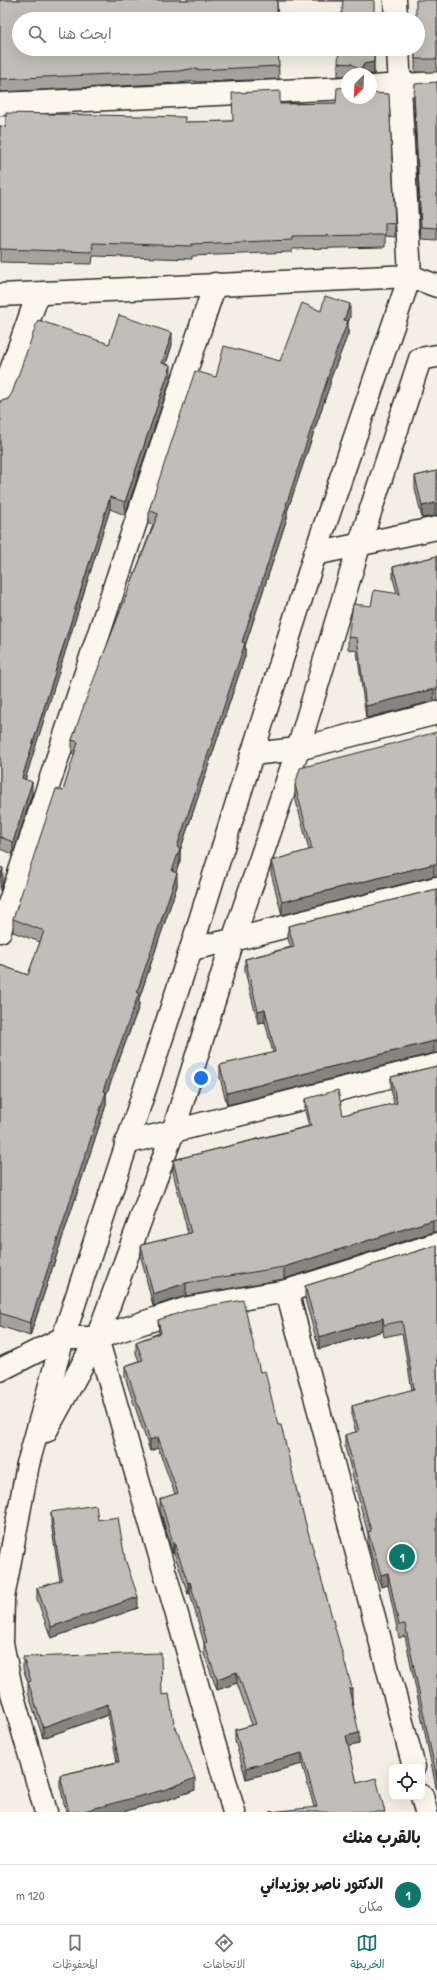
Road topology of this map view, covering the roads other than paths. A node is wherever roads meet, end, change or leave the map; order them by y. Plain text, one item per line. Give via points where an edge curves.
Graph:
1 (395, 0) edge
2 (396, 12) edge
3 (398, 56) edge
4 (437, 83) edge
5 (400, 86) junction
6 (377, 87) edge
7 (341, 88) edge
8 (0, 104) edge
9 (437, 274) edge
10 (410, 276) junction
11 (215, 284) junction
12 (437, 286) edge
13 (38, 294) junction
14 (0, 295) edge
15 (437, 356) edge
16 (0, 401) edge
17 (437, 528) edge
18 (360, 546) junction
19 (315, 554) junction
20 (437, 713) edge
21 (298, 749) junction
22 (252, 754) junction
23 (437, 888) edge
24 (0, 931) edge
25 (233, 940) junction
26 (192, 949) junction
27 (437, 1065) edge
28 (173, 1132) junction
29 (126, 1143) junction
30 (437, 1244) edge
31 (287, 1291) junction
32 (63, 1338) junction
33 (97, 1338) junction
34 (0, 1370) edge
35 (28, 1464) junction
36 (413, 1764) edge
37 (423, 1800) edge
38 (46, 1812) edge
39 (234, 1812) edge
40 (426, 1812) edge

1 - 2 street
3 - 5 street
4 - 5 street
5 - 6 street
5 - 10 street
7 - 8 street
9 - 10 street
10 - 11 street
10 - 12 street
10 - 19 street
11 - 13 street
11 - 24 street
13 - 14 street
13 - 16 street
15 - 18 street via 420,359
17 - 18 street
18 - 19 street
18 - 21 street
19 - 22 street
20 - 21 street
21 - 22 street
21 - 25 street
22 - 26 street
23 - 25 street
25 - 26 street
25 - 28 street
26 - 29 street
27 - 28 street
28 - 29 street
28 - 33 street
29 - 32 street
30 - 31 street
31 - 33 street via 188,1308
31 - 36 street
32 - 33 street
32 - 34 street
32 - 35 street
33 - 35 street
33 - 39 street
35 - 38 street via 3,1598 2,1643 12,1693
37 - 40 street

